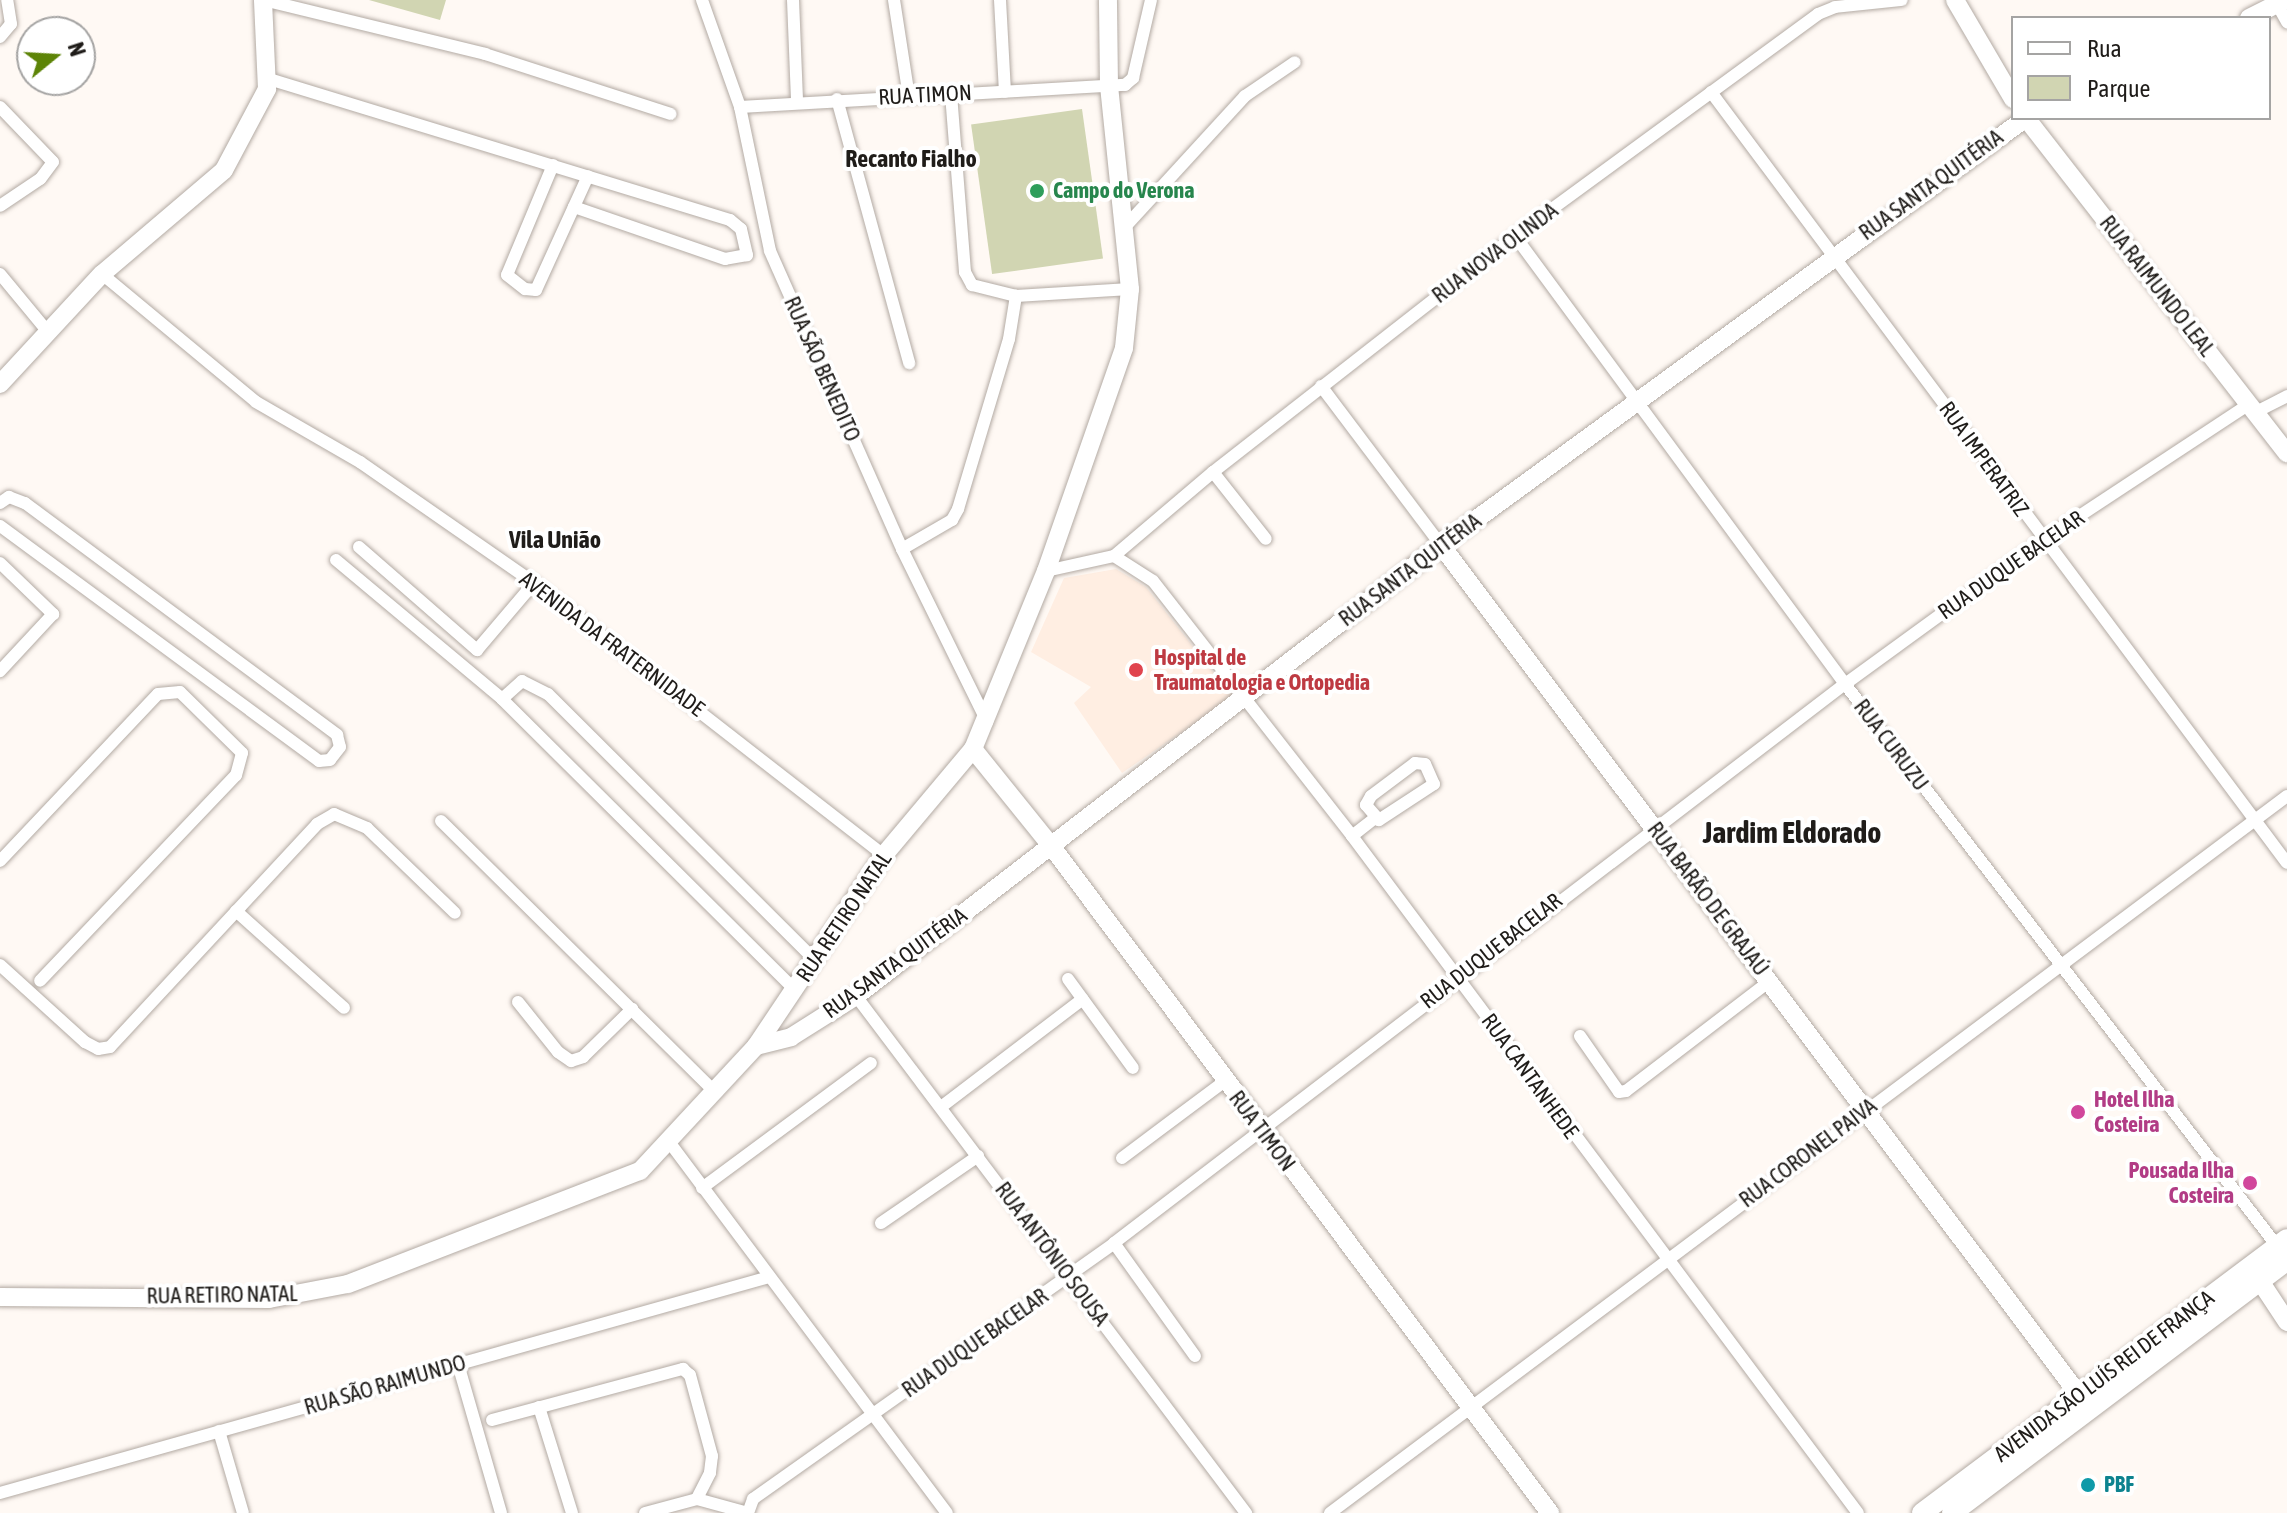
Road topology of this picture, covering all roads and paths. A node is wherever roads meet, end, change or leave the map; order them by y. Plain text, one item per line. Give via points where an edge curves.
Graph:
1 (7, 0) edge
2 (264, 0) edge
3 (702, 0) edge
4 (793, 0) edge
5 (894, 0) edge
6 (1000, 0) edge
7 (1108, 0) edge
8 (1151, 0) edge
9 (1902, 0) edge
10 (1958, 1) edge
11 (2274, 3) edge
12 (2252, 16) edge
13 (2287, 22) edge
14 (0, 37) edge
15 (1295, 62) dead end
16 (269, 79) junction
17 (1109, 86) junction
18 (1005, 92) junction
19 (1711, 92) junction
20 (951, 94) junction
21 (2011, 95) edge
22 (909, 97) junction
23 (837, 99) junction
24 (797, 101) junction
25 (0, 107) edge
26 (740, 107) junction
27 (671, 114) dead end
28 (2033, 120) edge
29 (553, 165) junction
30 (588, 176) junction
31 (0, 206) edge
32 (574, 207) junction
33 (1124, 228) junction
34 (1515, 236) junction
35 (1835, 254) junction
36 (0, 274) edge
37 (102, 274) junction
38 (1130, 289) junction
39 (1016, 296) junction
40 (48, 332) junction
41 (909, 363) dead end
42 (0, 384) edge
43 (1321, 386) junction
44 (2287, 396) edge
45 (1637, 400) junction
46 (2252, 408) junction
47 (2287, 453) edge
48 (1213, 472) junction
49 (0, 503) edge
50 (0, 526) edge
51 (1266, 539) dead end
52 (2043, 540) junction
53 (1441, 545) junction
54 (359, 547) dead end
55 (902, 549) junction
56 (1114, 556) junction
57 (336, 560) dead end
58 (0, 563) edge
59 (1046, 571) junction
60 (534, 583) junction
61 (0, 671) edge
62 (1845, 684) junction
63 (1244, 696) junction
64 (502, 699) junction
65 (987, 722) junction
66 (973, 749) junction
67 (2287, 796) edge
68 (1375, 818) junction
69 (2253, 818) junction
70 (441, 821) dead end
71 (1654, 826) junction
72 (1352, 836) junction
73 (1052, 847) junction
74 (884, 855) junction
75 (0, 861) edge
76 (2287, 863) edge
77 (236, 911) junction
78 (455, 913) dead end
79 (814, 959) junction
80 (0, 965) edge
81 (2060, 965) junction
82 (1458, 977) junction
83 (1068, 979) dead end
84 (40, 981) dead end
85 (1770, 981) junction
86 (794, 989) junction
87 (856, 996) junction
88 (1083, 999) junction
89 (518, 1002) dead end
90 (344, 1008) dead end
91 (632, 1009) junction
92 (1580, 1036) dead end
93 (756, 1046) junction
94 (871, 1063) dead end
95 (1133, 1068) dead end
96 (1225, 1081) junction
97 (714, 1091) junction
98 (941, 1107) junction
99 (1867, 1109) junction
100 (1262, 1130) junction
101 (670, 1143) junction
102 (978, 1156) junction
103 (1122, 1158) dead end
104 (702, 1188) junction
105 (881, 1223) dead end
106 (1114, 1243) junction
107 (2284, 1249) edge
108 (1665, 1259) junction
109 (1069, 1276) junction
110 (769, 1277) junction
111 (2260, 1281) junction
112 (0, 1297) edge
113 (2287, 1322) edge
114 (1195, 1356) dead end
115 (458, 1364) junction
116 (2079, 1395) junction
117 (2102, 1400) junction
118 (539, 1407) junction
119 (1472, 1408) junction
120 (873, 1415) junction
121 (492, 1420) dead end
122 (219, 1431) junction
123 (0, 1493) edge
124 (697, 1499) junction
125 (243, 1513) edge
126 (501, 1513) edge
127 (572, 1513) edge
128 (645, 1513) edge
129 (748, 1513) edge
130 (947, 1513) edge
131 (1246, 1513) edge
132 (1330, 1513) edge
133 (1550, 1513) edge
134 (1858, 1513) edge
135 (1922, 1513) edge
136 (1952, 1513) edge

1 - 14 street via 11,24
2 - 16 street
2 - 27 street via 485,54
3 - 26 street, RUA SÃO BENEDITO
4 - 24 street
5 - 22 street
6 - 18 street
7 - 17 street, RUA RETIRO NATAL
8 - 17 street via 1133,78 1125,85
9 - 19 street, RUA NOVA OLINDA via 1828,9
10 - 21 street
11 - 12 street
11 - 13 street
15 - 33 street via 1245,96
16 - 29 street
16 - 37 street via 260,109 224,170
17 - 18 street, RUA TIMON
17 - 33 street, RUA RETIRO NATAL
18 - 20 street, RUA TIMON
19 - 34 street, RUA NOVA OLINDA
19 - 35 street, RUA IMPERATRIZ
20 - 22 street, RUA TIMON
20 - 39 street via 965,272 979,290
22 - 23 street, RUA TIMON
23 - 24 street, RUA TIMON
23 - 41 street
24 - 26 street, RUA TIMON
25 - 31 street via 53,162 40,179
26 - 55 street, RUA SÃO BENEDITO via 770,251
28 - 35 street, RUA SANTA QUITÉRIA
28 - 46 street, RUA RAIMUNDO LEAL
29 - 30 street
29 - 32 street via 507,275 516,285 536,290
30 - 32 street
30 - 32 street via 730,220 741,229 747,255 725,259
33 - 38 street, RUA RETIRO NATAL
34 - 43 street, RUA NOVA OLINDA
34 - 45 street, RUA CURUZU
35 - 45 street, RUA SANTA QUITÉRIA
35 - 52 street, RUA IMPERATRIZ
36 - 40 street
37 - 40 street
37 - 60 street, AVENIDA DA FRATERNIDADE via 256,402 360,462
38 - 39 street
38 - 59 street, RUA RETIRO NATAL via 1124,348
39 - 55 street via 1009,339 958,509 952,520
40 - 42 street
43 - 48 street, RUA NOVA OLINDA
43 - 53 street, RUA BARÃO DE GRAJAÚ
44 - 46 street, RUA DUQUE BACELAR
45 - 53 street, RUA SANTA QUITÉRIA
45 - 62 street, RUA CURUZU
46 - 47 street, RUA RAIMUNDO LEAL
46 - 52 street, RUA DUQUE BACELAR
48 - 51 street
48 - 56 street, RUA NOVA OLINDA
49 - 50 street via 9,497 25,503 337,735 340,747 330,760 319,761
52 - 62 street, RUA DUQUE BACELAR
52 - 69 street, RUA IMPERATRIZ
53 - 63 street, RUA SANTA QUITÉRIA
53 - 71 street, RUA BARÃO DE GRAJAÚ
54 - 60 street via 477,650
55 - 65 street, RUA SÃO BENEDITO
56 - 59 street
56 - 63 street, RUA CANTANHEDE via 1153,581
57 - 64 street
58 - 61 street via 53,614
59 - 65 street, RUA RETIRO NATAL
60 - 74 street, AVENIDA DA FRATERNIDADE
62 - 71 street, RUA DUQUE BACELAR
62 - 81 street, RUA CURUZU
63 - 72 street, RUA CANTANHEDE
63 - 73 street, RUA SANTA QUITÉRIA
64 - 79 street via 522,681 548,694
64 - 86 street
65 - 66 street, RUA RETIRO NATAL
66 - 73 street, RUA TIMON
66 - 74 street, RUA RETIRO NATAL
67 - 69 street, RUA CORONEL PAIVA
68 - 68 street via 1386,820 1430,789 1434,775 1425,764 1415,763 1371,796 1366,805
68 - 72 street
69 - 76 street, RUA IMPERATRIZ
69 - 81 street, RUA CORONEL PAIVA
70 - 91 street
71 - 82 street, RUA DUQUE BACELAR
71 - 85 street, RUA BARÃO DE GRAJAÚ
72 - 82 street, RUA CANTANHEDE
73 - 87 street, RUA SANTA QUITÉRIA
73 - 96 street, RUA TIMON
74 - 79 street, RUA RETIRO NATAL
75 - 84 street via 165,691 180,692 242,753 236,775
77 - 78 street via 317,824 334,814 367,828
77 - 80 street via 110,1047 98,1049 85,1042
77 - 90 street
79 - 86 street, RUA RETIRO NATAL
81 - 99 street, RUA CORONEL PAIVA
81 - 107 street, RUA CURUZU
82 - 100 street, RUA DUQUE BACELAR
82 - 108 street, RUA CANTANHEDE
83 - 88 street
85 - 92 street via 1626,1091 1619,1092
85 - 99 street, RUA BARÃO DE GRAJAÚ
86 - 93 street, RUA RETIRO NATAL
87 - 93 street, RUA SANTA QUITÉRIA via 791,1037
87 - 98 street, RUA ANTÔNIO SOUSA
88 - 95 street
88 - 98 street
89 - 91 street via 571,1061 583,1057
91 - 97 street
93 - 97 street, RUA RETIRO NATAL
94 - 104 street
96 - 100 street, RUA TIMON
96 - 103 street
97 - 101 street, RUA RETIRO NATAL
98 - 102 street, RUA ANTÔNIO SOUSA
99 - 108 street, RUA CORONEL PAIVA
99 - 116 street, RUA BARÃO DE GRAJAÚ
100 - 106 street, RUA DUQUE BACELAR
100 - 119 street, RUA TIMON
101 - 104 street
101 - 112 street, RUA RETIRO NATAL via 648,1166 625,1179 312,1293 252,1299
102 - 105 street
102 - 109 street, RUA ANTÔNIO SOUSA
104 - 110 street
106 - 109 street, RUA DUQUE BACELAR
106 - 114 street
107 - 111 main road, AVENIDA SÃO LUÍS REI DE FRANÇA
107 - 116 main road, AVENIDA SÃO LUÍS REI DE FRANÇA
108 - 119 street, RUA CORONEL PAIVA
108 - 134 street, RUA CANTANHEDE
109 - 120 street, RUA DUQUE BACELAR
109 - 131 street, RUA ANTÔNIO SOUSA
110 - 115 street, RUA SÃO RAIMUNDO
110 - 120 street
111 - 113 street
111 - 117 main road, AVENIDA SÃO LUÍS REI DE FRANÇA
115 - 122 street, RUA SÃO RAIMUNDO
115 - 126 street
116 - 117 street
116 - 135 main road, AVENIDA SÃO LUÍS REI DE FRANÇA
117 - 136 main road, AVENIDA SÃO LUÍS REI DE FRANÇA
118 - 121 street
118 - 124 street via 683,1369 692,1380 712,1456
118 - 127 street
119 - 132 street, RUA CORONEL PAIVA
119 - 133 street, RUA TIMON
120 - 129 street, RUA DUQUE BACELAR via 753,1499
120 - 130 street
122 - 123 street, RUA SÃO RAIMUNDO
122 - 125 street
124 - 128 street
124 - 129 street

